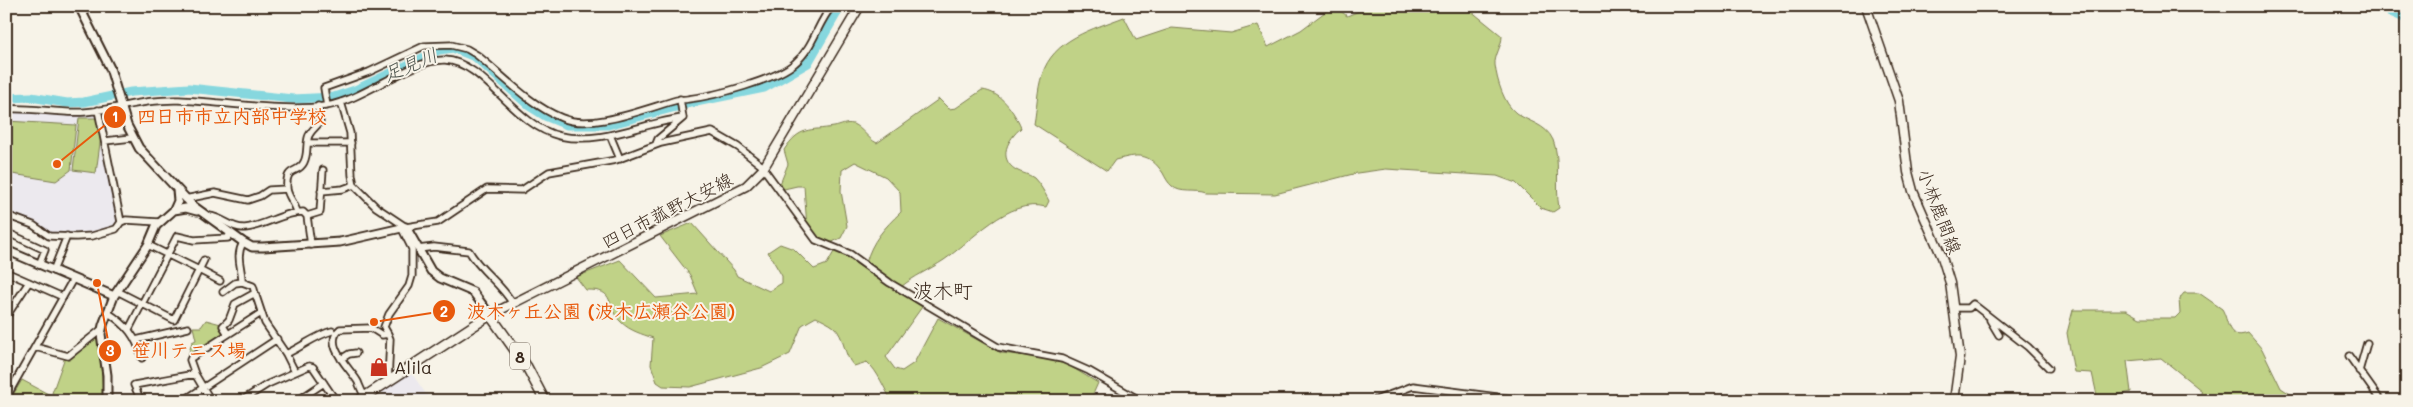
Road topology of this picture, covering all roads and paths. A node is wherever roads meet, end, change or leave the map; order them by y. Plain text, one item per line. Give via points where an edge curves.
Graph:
1 (79, 6) edge
2 (832, 6) edge
3 (860, 6) edge
4 (1866, 6) edge
5 (680, 99) junction
6 (341, 102) junction
7 (327, 105) junction
8 (123, 106) junction
9 (318, 106) junction
10 (6, 109) edge
11 (98, 110) junction
12 (683, 118) junction
13 (610, 135) junction
14 (132, 138) junction
15 (105, 141) junction
16 (308, 143) junction
17 (351, 143) junction
18 (656, 144) junction
19 (620, 159) junction
20 (763, 169) junction
21 (322, 170) dead end
22 (354, 186) junction
23 (177, 188) junction
24 (287, 189) junction
25 (322, 191) junction
26 (185, 199) junction
27 (174, 210) junction
28 (297, 212) junction
29 (205, 214) junction
30 (6, 215) edge
31 (307, 216) junction
32 (121, 222) junction
33 (159, 222) junction
34 (404, 227) junction
35 (228, 229) junction
36 (6, 232) edge
37 (67, 236) junction
38 (243, 242) junction
39 (148, 245) junction
40 (312, 245) junction
41 (418, 249) junction
42 (6, 250) edge
43 (168, 255) junction
44 (204, 260) dead end
45 (39, 264) junction
46 (199, 270) junction
47 (52, 271) junction
48 (6, 272) edge
49 (73, 279) junction
50 (220, 281) dead end
51 (29, 282) junction
52 (242, 282) junction
53 (223, 292) dead end
54 (116, 293) junction
55 (255, 293) junction
56 (63, 297) junction
57 (142, 304) junction
58 (513, 304) junction
59 (1953, 308) junction
60 (107, 312) junction
61 (261, 313) junction
62 (490, 315) junction
63 (6, 317) edge
64 (1990, 318) junction
65 (174, 320) junction
66 (188, 328) dead end
67 (102, 329) junction
68 (129, 329) junction
69 (169, 329) dead end
70 (332, 331) dead end
71 (228, 334) junction
72 (388, 334) junction
73 (1999, 335) dead end
74 (277, 339) junction
75 (136, 340) junction
76 (2367, 343) dead end
77 (35, 347) junction
78 (356, 353) dead end
79 (286, 354) junction
80 (2349, 356) dead end
81 (142, 358) dead end
82 (342, 359) junction
83 (2049, 368) dead end
84 (2360, 371) junction
85 (295, 372) junction
86 (194, 374) junction
87 (388, 381) junction
88 (6, 383) edge
89 (324, 383) junction
90 (13, 386) junction
91 (203, 388) junction
92 (6, 398) edge
93 (361, 398) edge
94 (107, 401) edge
95 (141, 401) edge
96 (183, 401) edge
97 (211, 401) edge
98 (241, 401) edge
99 (297, 401) edge
100 (336, 401) edge
101 (545, 401) edge
102 (1141, 401) edge
103 (1373, 401) edge
104 (1528, 401) edge
105 (1954, 401) edge
106 (2381, 401) edge

1 - 8 street via 107,61
2 - 5 street via 805,54 782,72 723,91
3 - 20 main road, 四日市菰野大安線
4 - 59 main road, 小林鹿間線 via 1900,100 1908,172 1945,266
5 - 7 street via 610,119 563,119 541,106 477,55 467,49 441,44 424,46 324,89
5 - 12 street
6 - 7 street
6 - 13 street via 422,65 448,60 464,64 535,125 559,136
6 - 17 street
7 - 9 street
8 - 9 street via 161,100
8 - 11 street
8 - 14 street
9 - 16 street via 320,122
10 - 11 street
11 - 15 street
12 - 13 street
12 - 18 street
13 - 19 street
14 - 15 street
14 - 23 street
15 - 32 street
16 - 17 street
16 - 24 street via 303,165 287,175
17 - 22 street
18 - 19 street
18 - 20 street via 712,132 749,155
19 - 34 street via 548,172 522,190 487,189 438,222
20 - 58 main road, 四日市菰野大安線 via 735,193
20 - 102 street via 816,240 850,254 890,283 998,346 1070,362
21 - 25 street
22 - 25 street
22 - 34 street via 369,202
23 - 26 street
23 - 27 street via 178,201
24 - 26 street via 268,190 248,200 215,193
24 - 28 street
25 - 31 street via 320,212
26 - 29 street
27 - 29 street via 186,208
27 - 33 street
28 - 31 street
28 - 35 street via 247,228
29 - 35 street
30 - 37 street via 33,224 49,236
31 - 40 street
32 - 33 street
32 - 37 street via 116,228 92,236
33 - 39 street
34 - 40 street
34 - 41 street
34 - 72 street via 412,249 412,276 409,286 389,314 384,327
35 - 38 street
35 - 43 street via 228,238 203,240 177,236
36 - 45 street via 45,250
37 - 47 street
38 - 40 street via 258,247
38 - 52 street via 238,262
39 - 43 street
39 - 54 street
41 - 58 street via 434,247 469,251
41 - 62 street via 434,274 473,292
42 - 45 street
43 - 46 street
43 - 57 street
44 - 46 street
45 - 47 street
46 - 50 street
46 - 65 street
47 - 49 street
48 - 51 street
49 - 54 street
49 - 56 street
51 - 56 street
51 - 63 street
52 - 53 street
52 - 55 street via 253,286
54 - 57 street
54 - 60 street
55 - 61 street
55 - 71 street via 235,304 223,326
56 - 77 street
57 - 65 street
57 - 68 street
58 - 62 main road, 四日市菰野大安線
59 - 64 street via 1969,308 1973,304
59 - 105 main road, 小林鹿間線 via 1960,365
60 - 67 street
60 - 68 street
61 - 71 street
61 - 74 street
62 - 87 main road
62 - 101 main road, 8 via 527,368
64 - 73 street
64 - 83 street
65 - 69 street
66 - 75 street
67 - 77 street via 68,356
67 - 94 street
68 - 75 street
70 - 79 street via 322,333
71 - 86 street via 191,358
72 - 82 street via 382,335 371,328 340,329 334,342
72 - 87 street
74 - 79 street
74 - 91 street
75 - 81 street
76 - 84 street
77 - 90 street
78 - 82 street
79 - 85 street
80 - 84 street
82 - 93 street
84 - 106 street
85 - 89 street via 313,367
85 - 98 street
86 - 91 street
86 - 95 street via 134,385
87 - 93 main road
88 - 90 street
89 - 99 street
89 - 100 street
90 - 92 street
91 - 96 street
91 - 97 street
103 - 104 street via 1413,386

